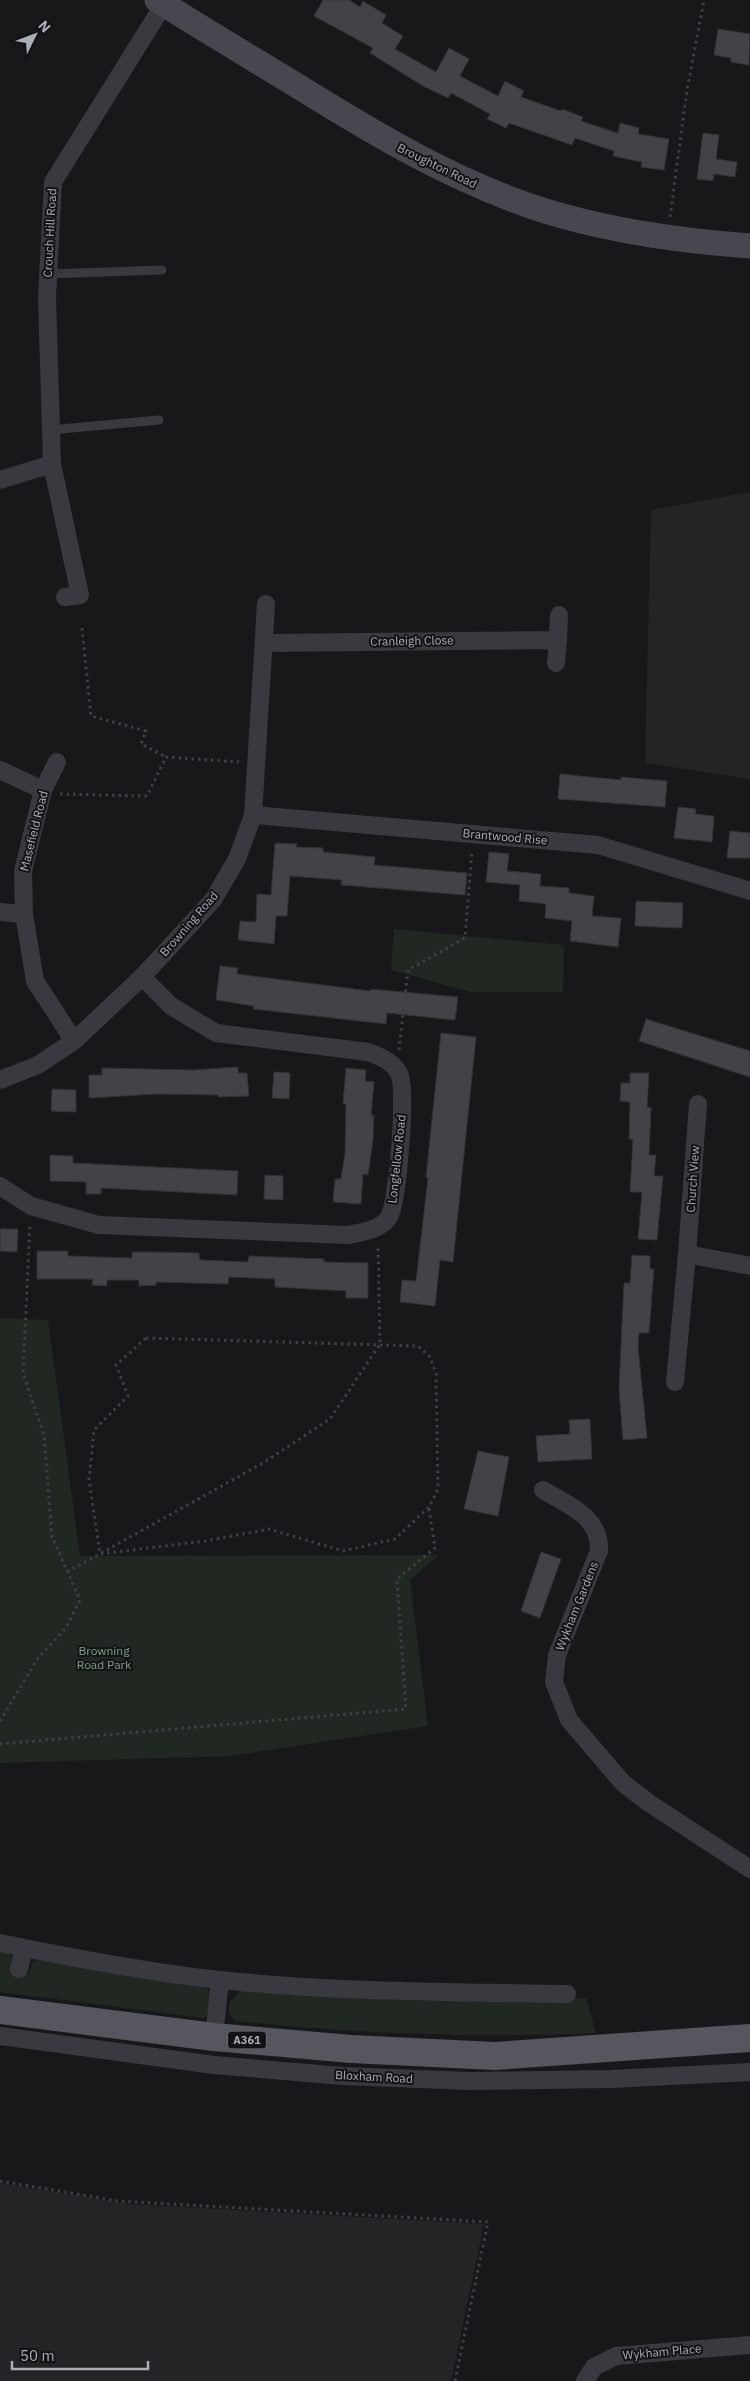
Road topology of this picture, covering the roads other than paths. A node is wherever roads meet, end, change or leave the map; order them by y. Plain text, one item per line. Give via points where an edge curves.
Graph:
1 (169, 4) edge
2 (750, 246) edge
3 (162, 270) dead end
4 (48, 274) junction
5 (159, 420) dead end
6 (50, 430) junction
7 (52, 464) junction
8 (0, 480) edge
9 (64, 596) dead end
10 (266, 604) dead end
11 (559, 615) dead end
12 (558, 640) junction
13 (266, 643) junction
14 (556, 663) dead end
15 (57, 762) dead end
16 (0, 770) edge
17 (43, 792) junction
18 (253, 815) junction
19 (750, 891) edge
20 (0, 912) edge
21 (24, 914) junction
22 (142, 978) junction
23 (74, 1041) junction
24 (0, 1080) edge
25 (698, 1104) dead end
26 (0, 1186) edge
27 (687, 1254) junction
28 (750, 1266) edge
29 (675, 1382) dead end
30 (543, 1490) dead end
31 (750, 1869) edge
32 (0, 1943) edge
33 (24, 1948) junction
34 (19, 1969) dead end
35 (220, 1980) junction
36 (567, 1994) dead end
37 (0, 2010) edge
38 (0, 2036) edge
39 (214, 2037) junction
40 (750, 2038) edge
41 (750, 2072) edge
42 (750, 2345) edge
43 (585, 2381) edge

1 - 2 main road, Broughton Road via 379,137 430,165 494,192 543,210 667,238
1 - 4 street, Crouch Hill Road via 53,182
3 - 4 lane
4 - 6 street, Crouch Hill Road
5 - 6 lane
6 - 7 street, Crouch Hill Road
7 - 8 street
7 - 9 street, Crouch Hill Road via 80,595
10 - 13 street, Browning Road
11 - 12 street
12 - 13 street, Cranleigh Close
12 - 14 street
13 - 18 street, Browning Road
15 - 17 street, Masefield Road
16 - 17 street
17 - 21 street, Masefield Road via 23,871
18 - 19 street, Brantwood Rise via 598,846
18 - 22 street, Browning Road via 237,859 213,900
20 - 21 street
21 - 23 street, Masefield Road via 35,981
22 - 23 street, Browning Road
22 - 26 street, Longfellow Road via 171,1006 216,1033 368,1052 386,1059 400,1074 404,1093 394,1199 389,1217 372,1230 348,1235 99,1225 31,1206
23 - 24 street, Browning Road via 38,1065
25 - 27 street, Church View
27 - 28 street
27 - 29 street, Church View
30 - 31 street, Wykham Gardens via 590,1519 599,1543 599,1551 557,1654 554,1682 569,1720 623,1783
32 - 33 street
33 - 34 street
33 - 35 street via 111,1966
35 - 36 street via 346,1990
35 - 39 street
37 - 39 main road, A361
38 - 41 street, Bloxham Road via 214,2065 353,2076 470,2081 611,2079
39 - 40 main road, A361 via 351,2049 495,2056
42 - 43 street, Wykham Place via 616,2356 594,2367

